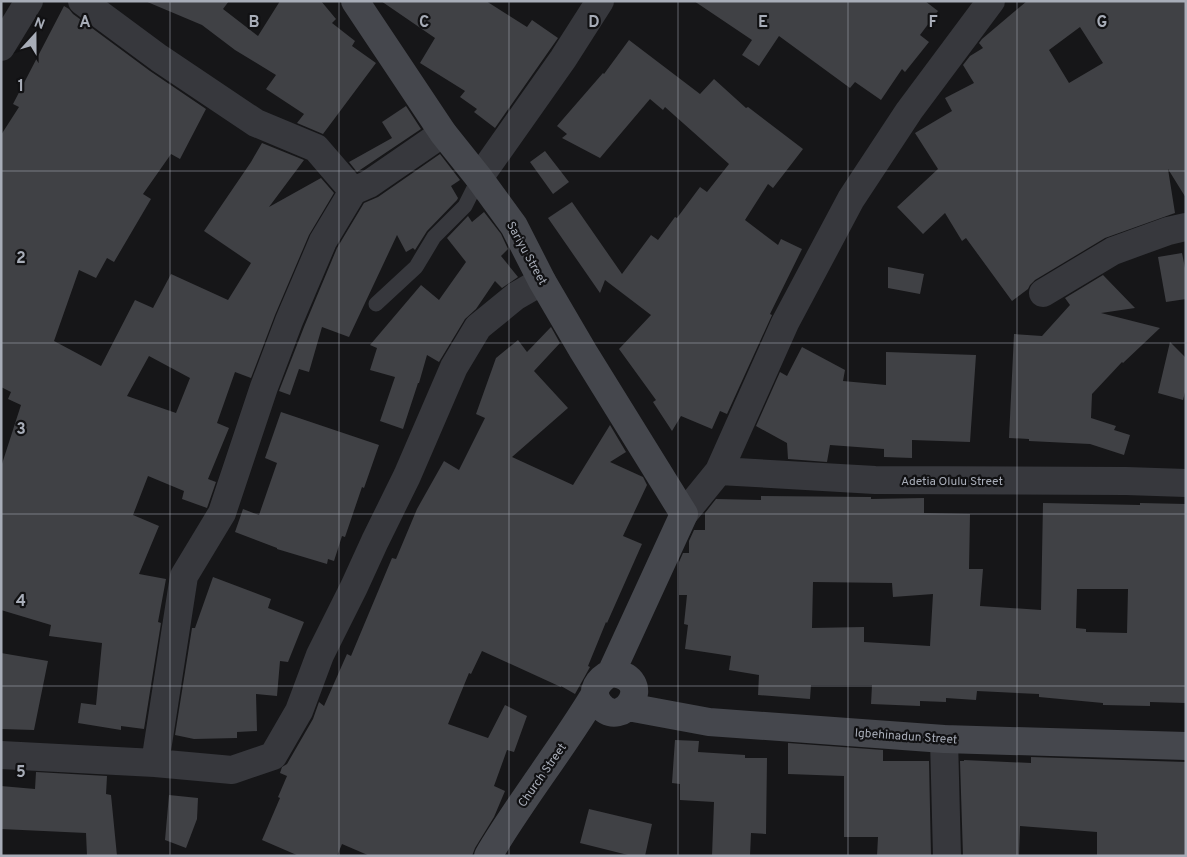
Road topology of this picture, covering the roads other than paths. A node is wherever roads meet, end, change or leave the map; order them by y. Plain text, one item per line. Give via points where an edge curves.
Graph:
1 (29, 1) edge
2 (82, 1) edge
3 (355, 1) edge
4 (600, 1) edge
5 (991, 1) edge
6 (1, 47) edge
7 (443, 133) junction
8 (479, 178) junction
9 (353, 192) junction
10 (1186, 228) edge
11 (542, 281) junction
12 (1043, 293) dead end
13 (376, 304) dead end
14 (719, 471) junction
15 (1186, 483) edge
16 (684, 514) junction
17 (603, 684) junction
18 (944, 739) junction
19 (1186, 746) edge
20 (1, 755) edge
21 (155, 763) junction
22 (488, 856) edge
23 (947, 856) edge

1 - 6 street
2 - 9 street via 256,123 316,148
3 - 7 street, Sariyu Street
4 - 8 street
5 - 14 street via 908,111 851,199 785,323
7 - 8 street, Sariyu Street
7 - 9 street
8 - 11 street, Sariyu Street via 514,226
8 - 13 lane via 465,206 434,237 416,267
9 - 21 street via 323,241 290,321 222,513 184,576
10 - 12 street via 1168,231 1113,251
11 - 16 street, Sariyu Street
11 - 21 street via 516,296 478,328 454,368 407,476 320,655 299,712 273,756 232,770
14 - 15 street, Adetia Olulu Street via 875,480
14 - 16 street
16 - 17 street, Church Street
17 - 18 street, Igbehinadun Street via 598,703 612,712 621,712 628,707 709,722
17 - 22 street, Church Street
18 - 19 street, Igbehinadun Street
18 - 23 street
20 - 21 street

